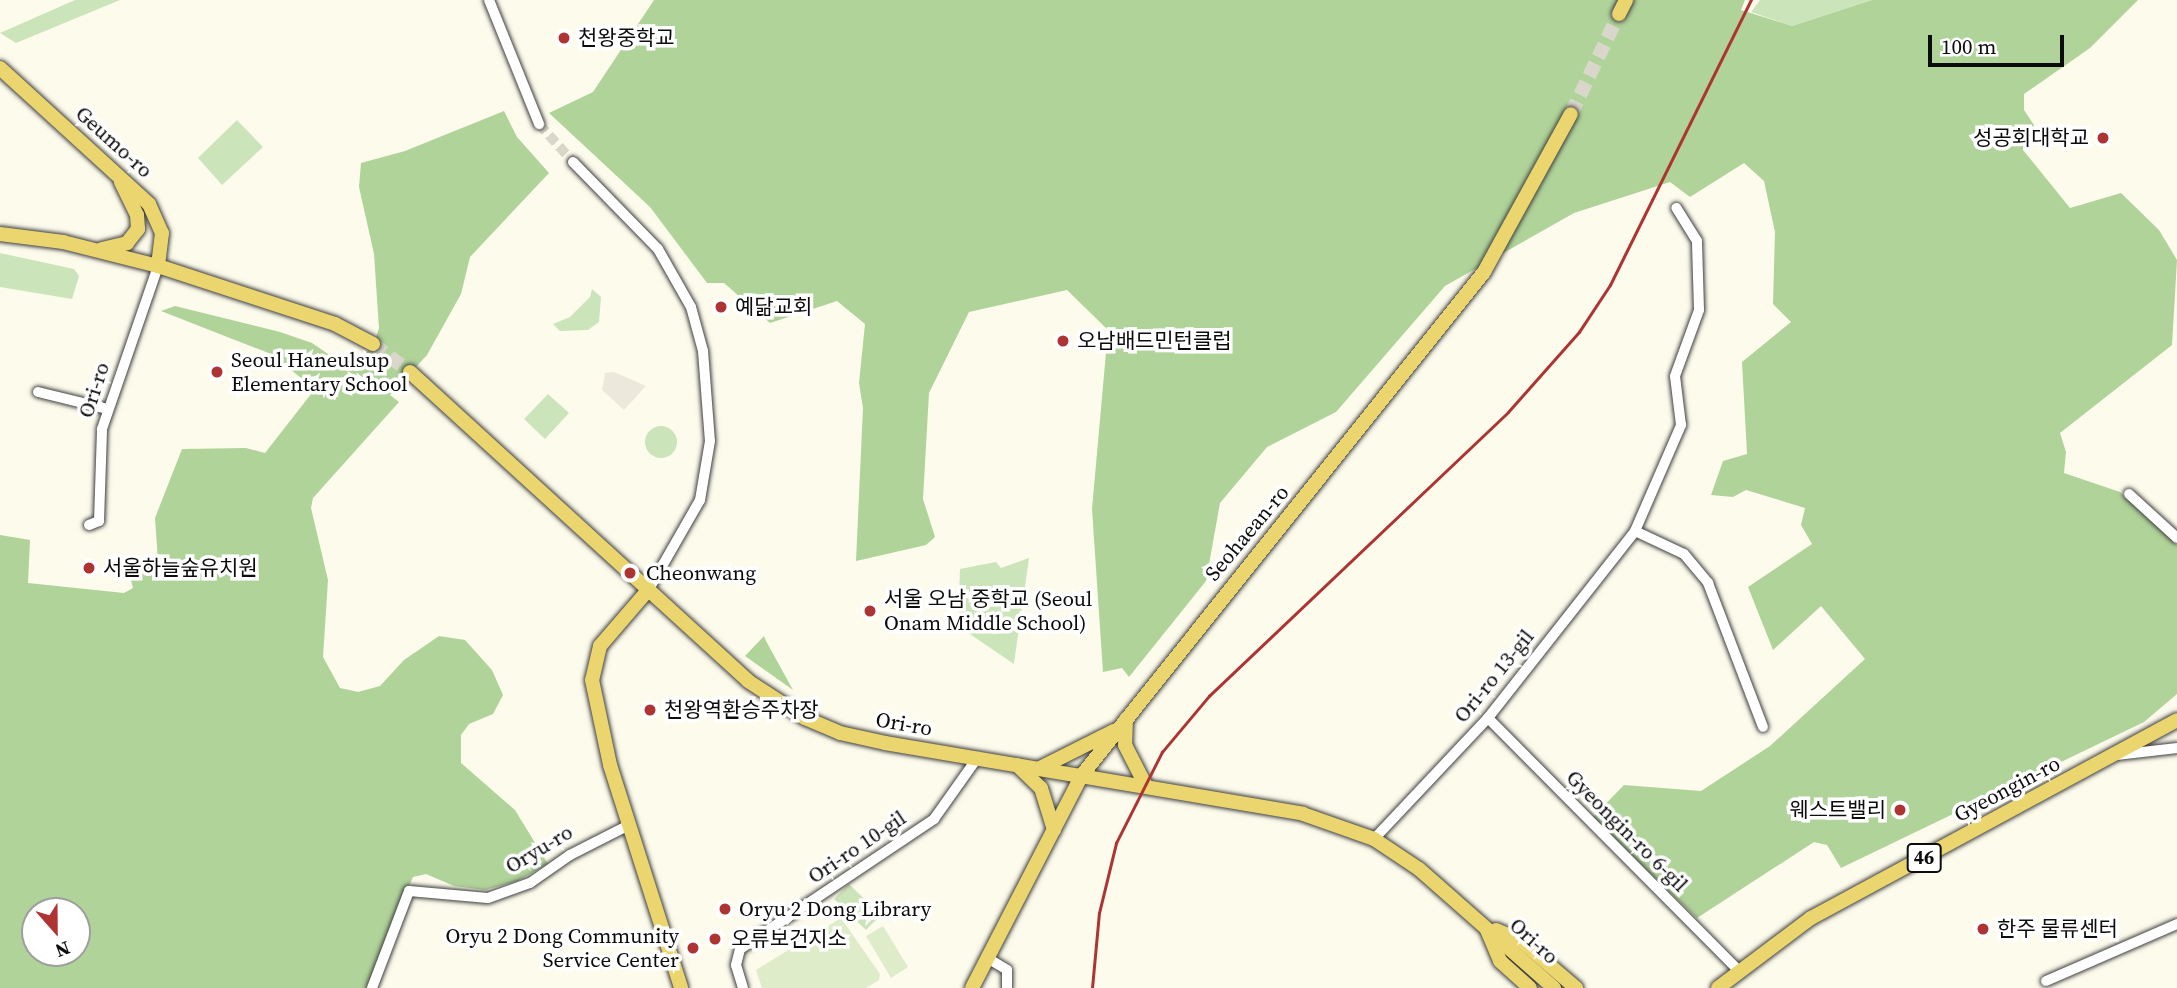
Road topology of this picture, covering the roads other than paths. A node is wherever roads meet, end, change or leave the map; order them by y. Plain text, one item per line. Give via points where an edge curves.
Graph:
1 (489, 0) edge
2 (0, 68) edge
3 (1571, 114) tunnel mouth
4 (539, 124) tunnel mouth
5 (573, 162) tunnel mouth
6 (116, 170) junction
7 (1676, 208) dead end
8 (0, 234) edge
9 (93, 249) junction
10 (158, 266) junction
11 (373, 344) tunnel mouth
12 (410, 372) tunnel mouth
13 (38, 392) dead end
14 (108, 409) junction
15 (2129, 494) dead end
16 (89, 526) dead end
17 (1635, 531) junction
18 (2177, 538) edge
19 (649, 589) junction
20 (1126, 716) junction
21 (1488, 718) junction
22 (2177, 720) edge
23 (1763, 727) dead end
24 (1116, 729) junction
25 (2177, 748) edge
26 (2117, 755) junction
27 (978, 757) junction
28 (1016, 764) junction
29 (1040, 768) junction
30 (1082, 775) junction
31 (1146, 786) junction
32 (627, 825) junction
33 (1054, 831) junction
34 (1374, 839) junction
35 (2177, 924) edge
36 (1485, 925) junction
37 (989, 959) junction
38 (1739, 971) junction
39 (2046, 981) dead end
40 (372, 988) edge
41 (681, 988) edge
42 (743, 988) edge
43 (972, 988) edge
44 (1007, 988) edge
45 (1530, 988) edge
46 (1553, 988) edge
47 (1576, 988) edge
48 (1718, 988) edge

1 - 4 street
2 - 6 main road, Geumo-ro
3 - 20 main road, Seohaean-ro via 1484,272
5 - 19 street via 658,249 691,307 703,351 710,441 700,500
6 - 9 main road via 137,215 138,229 121,246
6 - 10 main road, Geumo-ro via 149,204 159,223 163,245
7 - 17 street, Ori-ro 13-gil via 1697,241 1699,310 1675,376 1681,425
8 - 9 main road
9 - 10 main road
10 - 11 main road via 335,324
10 - 14 street, Ori-ro
12 - 19 main road, Ori-ro
13 - 14 street
14 - 16 street, Ori-ro via 101,448 99,521
15 - 18 street
17 - 21 street, Ori-ro 13-gil
17 - 23 street via 1684,554 1708,583
19 - 27 main road, Ori-ro via 748,681 805,718 840,733
19 - 32 main road via 600,646 592,670 600,727
20 - 24 main road, Seohaean-ro
20 - 31 main road via 1125,746
21 - 34 street, Ori-ro 13-gil
21 - 38 street, Gyeongin-ro 6-gil
22 - 26 main road, Gyeongin-ro / 46
24 - 29 main road
24 - 30 main road, Seohaean-ro
25 - 26 street
26 - 38 main road, Gyeongin-ro / 46 via 1811,918
27 - 28 main road, Ori-ro
27 - 42 street, Ori-ro 10-gil via 934,819 740,949 736,965
28 - 29 main road, Ori-ro
28 - 33 main road via 1041,788
29 - 30 main road, Ori-ro
30 - 31 main road, Ori-ro
30 - 33 main road, Seohaean-ro
31 - 34 main road, Ori-ro via 1303,814
32 - 40 street, Oryu-ro via 577,850 530,883 495,896 467,900 418,888 409,891
32 - 41 main road
33 - 37 main road, Seohaean-ro
34 - 36 main road, Ori-ro via 1419,869
35 - 39 street
36 - 45 main road, Ori-ro via 1500,961
36 - 46 main road, Ori-ro
36 - 47 main road, Ori-ro via 1520,940
37 - 43 main road, Seohaean-ro
37 - 44 street via 1007,970
38 - 48 main road, Gyeongin-ro / 46

